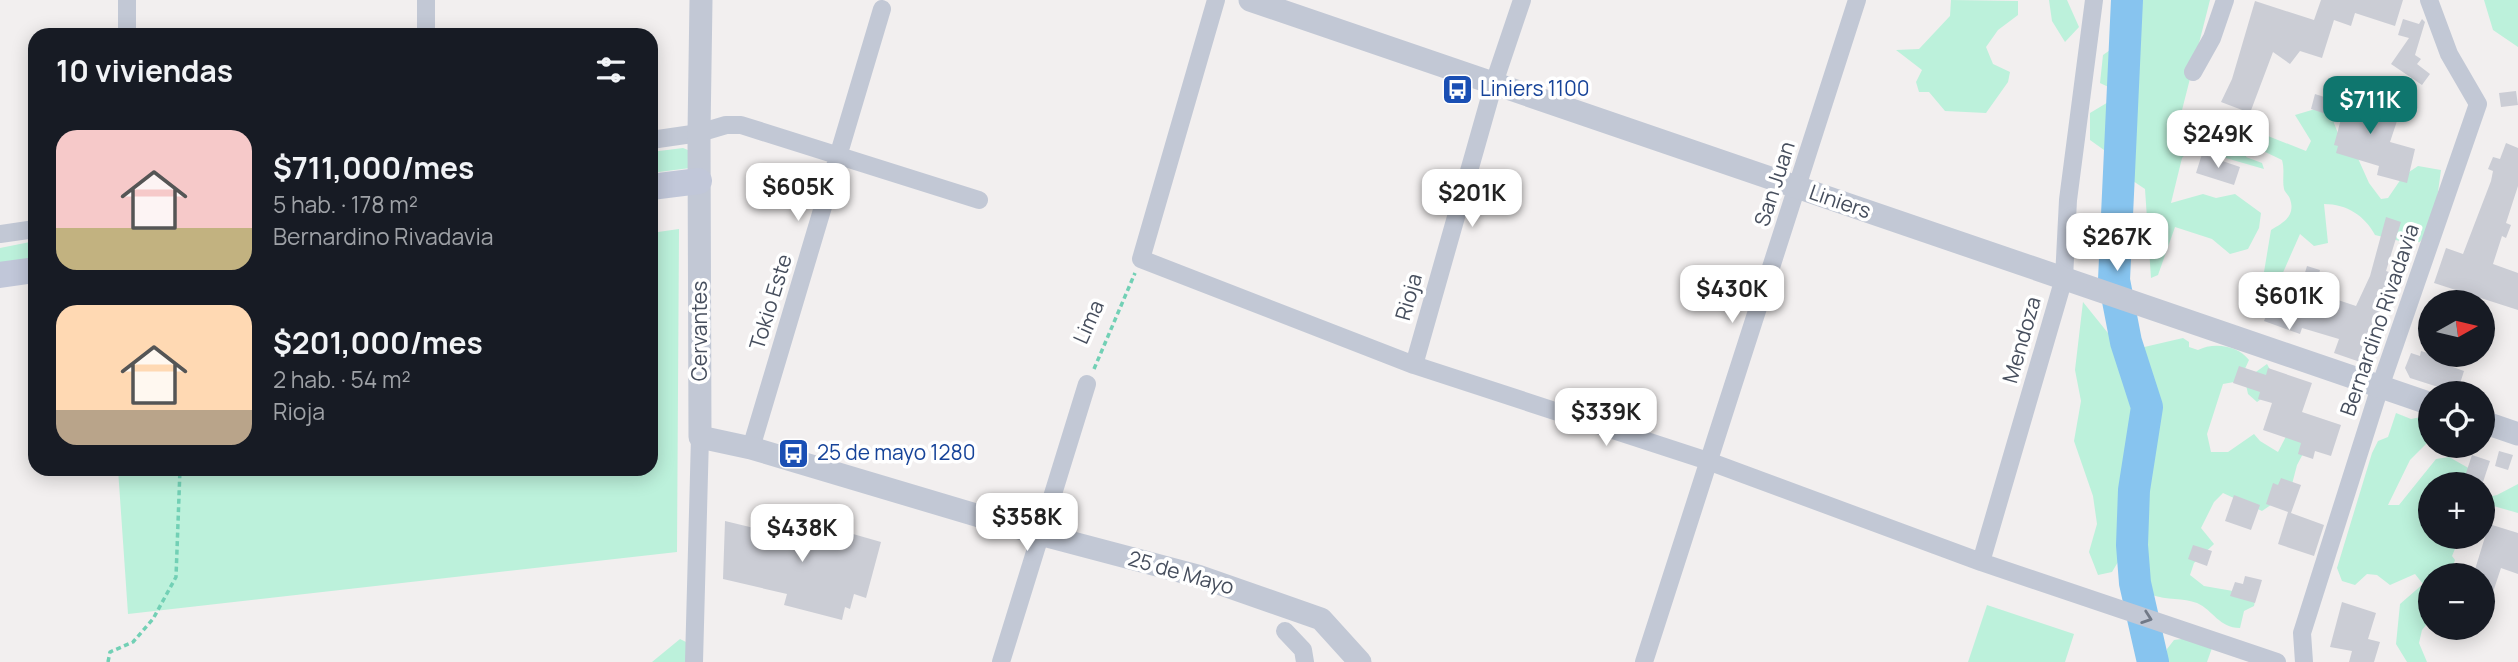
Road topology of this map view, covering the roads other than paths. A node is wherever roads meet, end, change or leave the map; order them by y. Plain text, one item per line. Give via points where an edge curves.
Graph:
1 (127, 0) edge
2 (426, 0) edge
3 (701, 0) edge
4 (1216, 0) edge
5 (1250, 0) edge
6 (1522, 0) edge
7 (1857, 0) edge
8 (2094, 0) edge
9 (2225, 0) edge
10 (2430, 0) edge
11 (882, 9) dead end
12 (127, 28) edge
13 (426, 28) edge
14 (2193, 72) dead end
15 (1494, 83) junction
16 (699, 133) junction
17 (658, 139) edge
18 (839, 155) junction
19 (699, 181) junction
20 (658, 186) edge
21 (1798, 187) junction
22 (979, 200) dead end
23 (28, 230) edge
24 (0, 234) edge
25 (28, 271) edge
26 (0, 275) edge
27 (2064, 278) junction
28 (1413, 365) junction
29 (1087, 384) road end
30 (2380, 387) junction
31 (2418, 400) edge
32 (2495, 426) edge
33 (2518, 434) edge
34 (700, 437) junction
35 (751, 448) junction
36 (1707, 461) junction
37 (1043, 535) junction
38 (1981, 562) junction
39 (1285, 631) dead end
40 (694, 662) edge
41 (1001, 662) edge
42 (1305, 662) edge
43 (1360, 662) edge
44 (1644, 662) edge
45 (2277, 662) edge
46 (2304, 662) edge

1 - 12 street
2 - 13 street
3 - 16 street, Cervantes
4 - 28 street via 1141,259
5 - 15 street, Liniers
6 - 15 street, Rioja
7 - 21 street, San Juan
8 - 27 street, Mendoza via 2070,187
9 - 14 street via 2212,38
10 - 30 street, Bernardino Rivadavia via 2449,54 2477,104
11 - 18 street, Tokio Este
15 - 21 street, Liniers
15 - 28 street, Rioja
16 - 17 street
16 - 18 street via 741,125
16 - 19 street, Cervantes
18 - 22 street
18 - 35 street, Tokio Este
19 - 20 main road
19 - 34 street, Cervantes
21 - 27 street, Liniers
21 - 36 street, San Juan
23 - 24 street
25 - 26 main road
27 - 30 street, Liniers
27 - 38 street, Mendoza
28 - 36 street
29 - 37 street
30 - 31 street, Liniers
30 - 46 street, Bernardino Rivadavia via 2302,633
32 - 33 street
34 - 35 street, 25 de Mayo
34 - 40 street, Cervantes
35 - 37 street, 25 de Mayo
36 - 38 street
36 - 44 street, San Juan
37 - 41 street
37 - 43 street, 25 de Mayo via 1198,576 1321,619
38 -> 45 street
39 - 42 street via 1303,650

